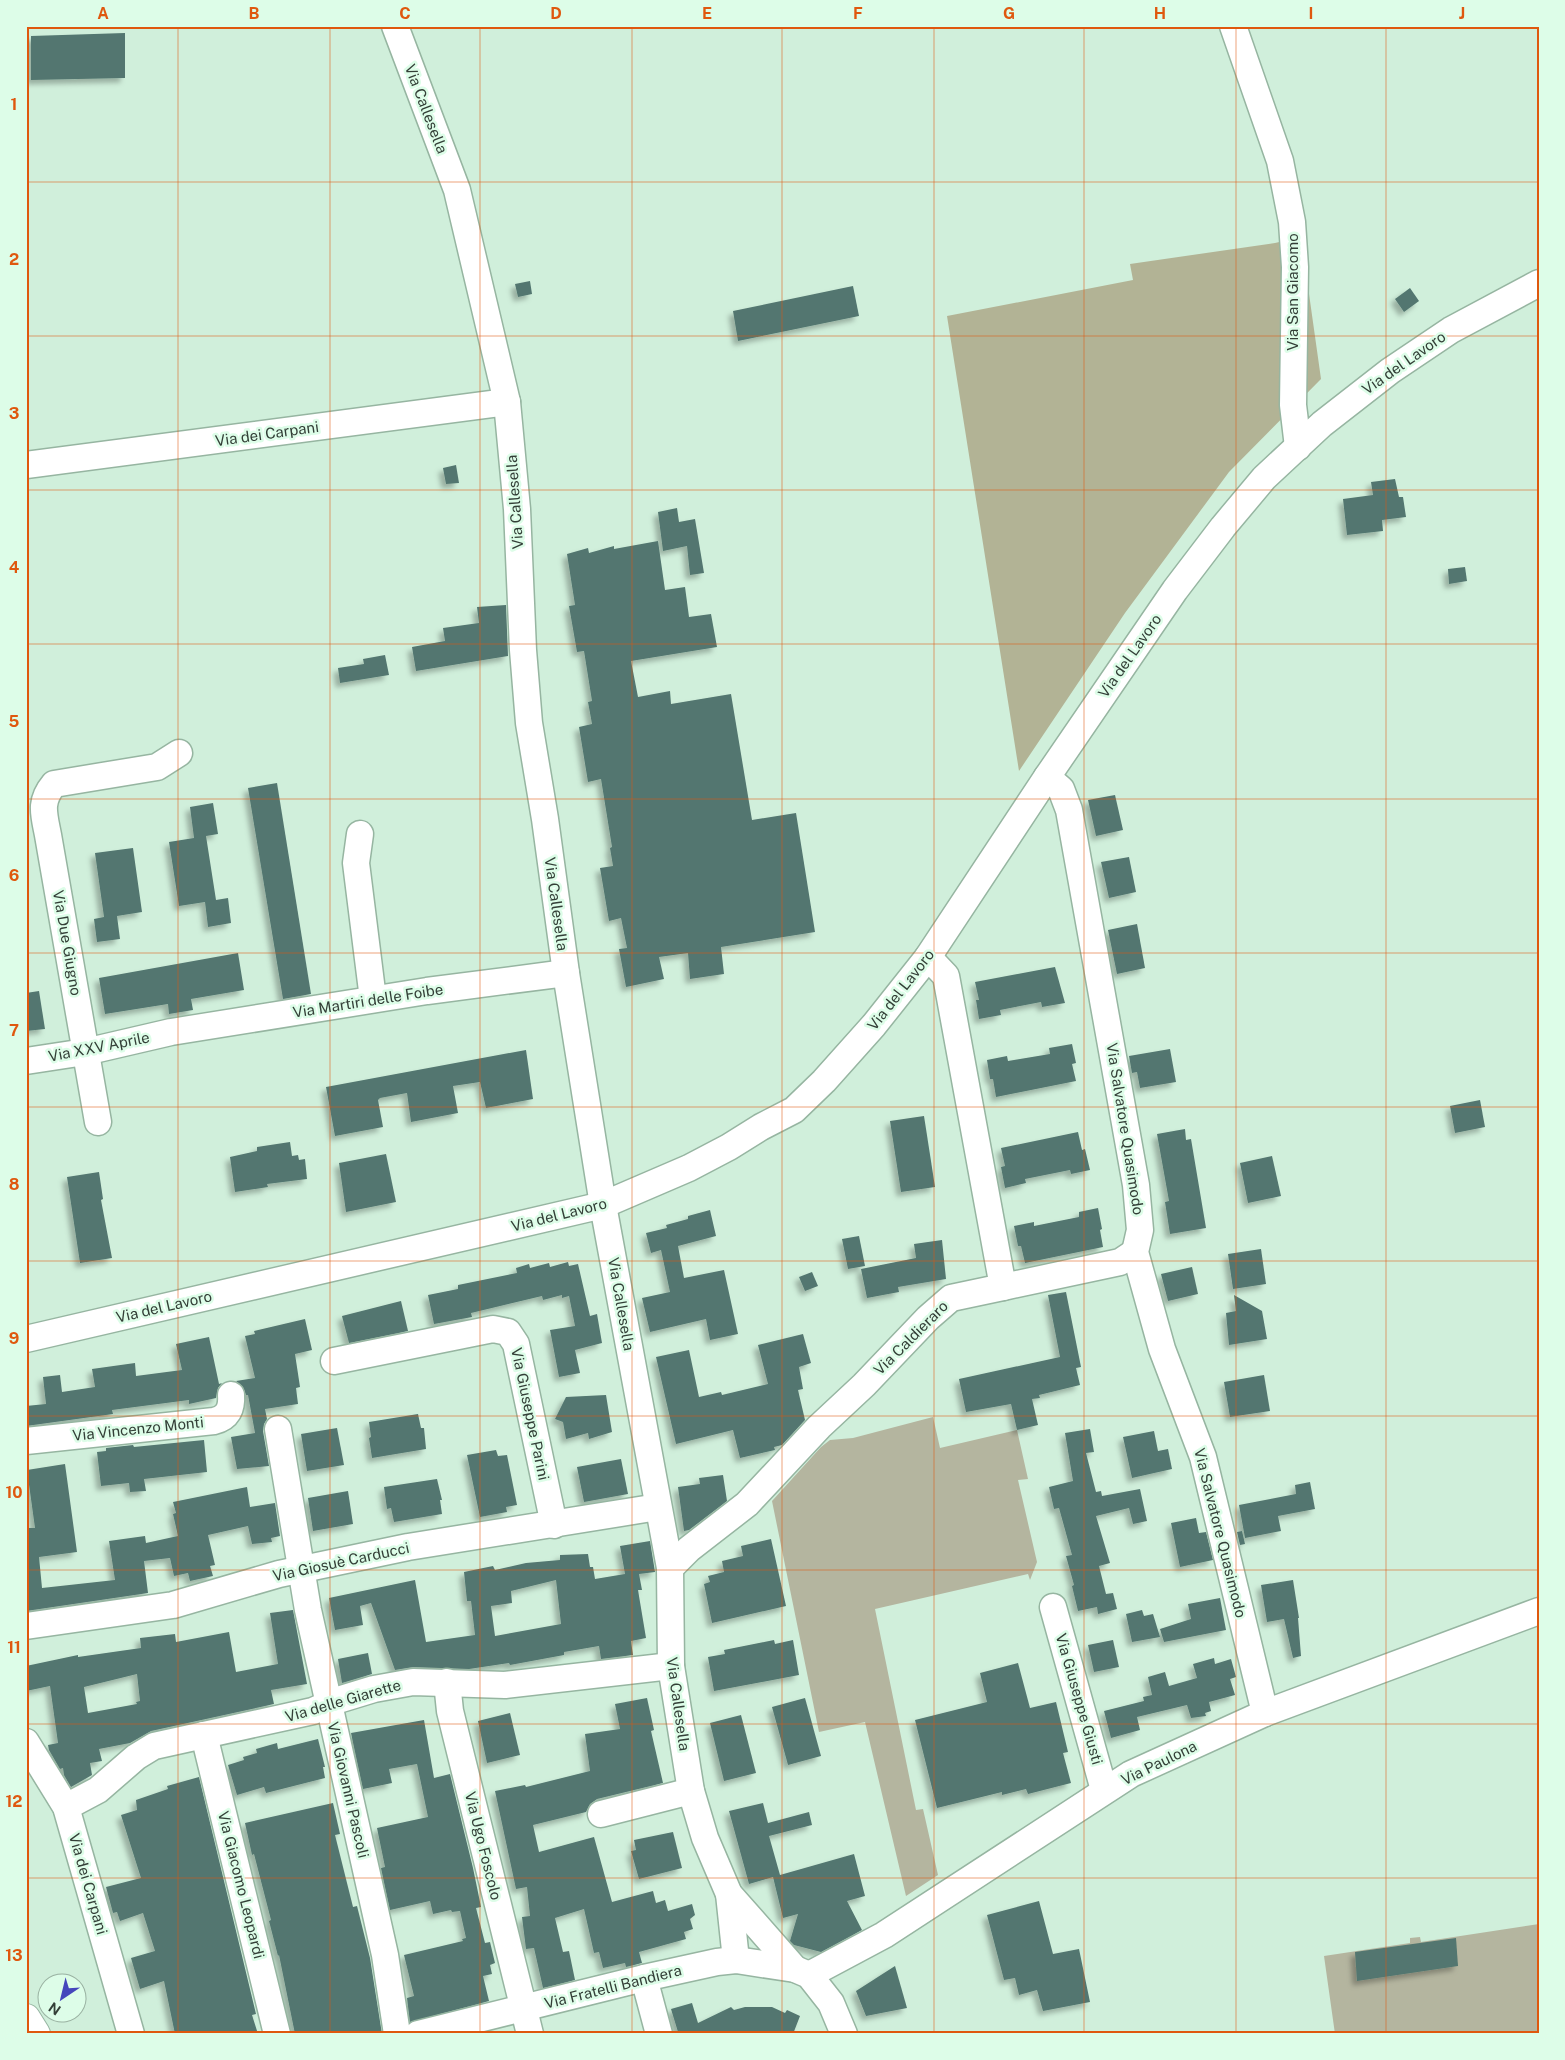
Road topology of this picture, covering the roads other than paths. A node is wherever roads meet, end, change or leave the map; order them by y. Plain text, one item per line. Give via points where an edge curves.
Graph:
1 (395, 26) edge
2 (1233, 26) edge
3 (1539, 283) edge
4 (507, 402) junction
5 (1298, 447) junction
6 (26, 465) edge
7 (179, 754) dead end
8 (1046, 777) junction
9 (360, 834) dead end
10 (37, 836) edge
11 (928, 957) junction
12 (566, 973) junction
13 (373, 1000) junction
14 (171, 1032) joint
15 (85, 1052) junction
16 (26, 1061) edge
17 (98, 1122) dead end
18 (603, 1205) junction
19 (1135, 1252) junction
20 (1003, 1287) junction
21 (26, 1339) edge
22 (334, 1361) dead end
23 (231, 1395) dead end
24 (278, 1428) dead end
25 (26, 1442) edge
26 (658, 1507) junction
27 (554, 1525) junction
28 (670, 1568) junction
29 (302, 1569) junction
30 (1054, 1608) dead end
31 (1539, 1611) edge
32 (26, 1626) edge
33 (671, 1666) junction
34 (447, 1682) junction
35 (329, 1705) junction
36 (1265, 1713) junction
37 (204, 1735) junction
38 (26, 1742) edge
39 (1104, 1790) junction
40 (691, 1791) junction
41 (66, 1807) junction
42 (601, 1814) dead end
43 (729, 1894) junction
44 (754, 1922) junction
45 (741, 1961) junction
46 (802, 1972) junction
47 (644, 1978) junction
48 (522, 2009) junction
49 (26, 2018) edge
50 (36, 2034) edge
51 (131, 2034) edge
52 (277, 2034) edge
53 (397, 2034) edge
54 (418, 2034) edge
55 (530, 2034) edge
56 (659, 2034) edge
57 (844, 2034) edge

1 - 4 street, Via Callesella via 457,190
2 - 5 street, Via San Giacomo via 1280,161 1292,222 1295,266 1293,405
3 - 5 street, Via del Lavoro via 1451,330 1390,371
4 - 6 street, Via dei Carpani
4 - 12 street, Via Callesella via 517,509 529,723
5 - 8 street, Via del Lavoro via 1264,478 1223,527 1175,590
7 - 10 street, Via Due Giugno via 157,767 54,784 44,797
8 - 11 street, Via del Lavoro
8 - 19 street, Via Salvatore Quasimodo via 1061,789 1069,810 1136,1186 1140,1230
9 - 13 street via 356,863
10 - 15 street, Via Due Giugno
11 - 18 street, Via del Lavoro via 850,1055 794,1110 730,1148
11 - 20 street via 946,976
12 - 13 street, Via Martiri delle Foibe
12 - 18 street, Via Callesella
13 - 14 street, Via Martiri delle Foibe
14 - 15 street, Via XXV Aprile
15 - 16 street, Via XXV Aprile
15 - 17 street, Via Due Giugno
18 - 21 street, Via del Lavoro
18 - 26 street, Via Callesella
19 - 20 street, Via Caldieraro via 1120,1262
19 - 36 street, Via Salvatore Quasimodo via 1162,1350 1203,1458
20 - 28 street, Via Caldieraro via 951,1298 819,1427 747,1504
22 - 27 street, Via Giuseppe Parini via 493,1329 508,1332 516,1344
23 - 25 street, Via Vincenzo Monti via 227,1415 214,1421
24 - 29 street, Via Giovanni Pascoli
26 - 27 street, Via Giosuè Carducci
26 - 28 street, Via Callesella
27 - 29 street, Via Giosuè Carducci via 408,1547
28 - 33 street, Via Callesella
29 - 32 street, Via Giosuè Carducci via 173,1605
29 - 35 street, Via Giovanni Pascoli
30 - 39 street, Via Giuseppe Giusti
31 - 36 street, Via Paulona
33 - 34 street, Via delle Giarette via 505,1685
33 - 40 street, Via Callesella
34 - 35 street, Via delle Giarette via 414,1682 374,1689
34 - 48 street, Via Ugo Foscolo via 450,1711
35 - 37 street, Via delle Giarette
35 - 53 street, Via Giovanni Pascoli via 385,1955
36 - 39 street, Via Paulona via 1131,1774
37 - 41 street, Via delle Giarette via 154,1746 98,1790
37 - 52 street, Via Giacomo Leopardi
38 - 41 street, Via dei Carpani
39 - 46 street, Via Paulona via 884,1935
40 - 42 street
40 - 43 street, Via Callesella via 704,1838
41 - 51 street, Via dei Carpani
43 - 44 street, Via Callesella
43 - 45 street, Via Callesella
44 - 45 street
44 - 46 street, Via Callesella
45 - 46 street, Via Fratelli Bandiera
45 - 47 street, Via Fratelli Bandiera via 717,1962
46 - 57 street, Via Callesella via 832,2003
47 - 48 street, Via Fratelli Bandiera
47 - 56 street
48 - 54 street, Via Fratelli Bandiera
48 - 55 street, Via Ugo Foscolo
49 - 50 main road

